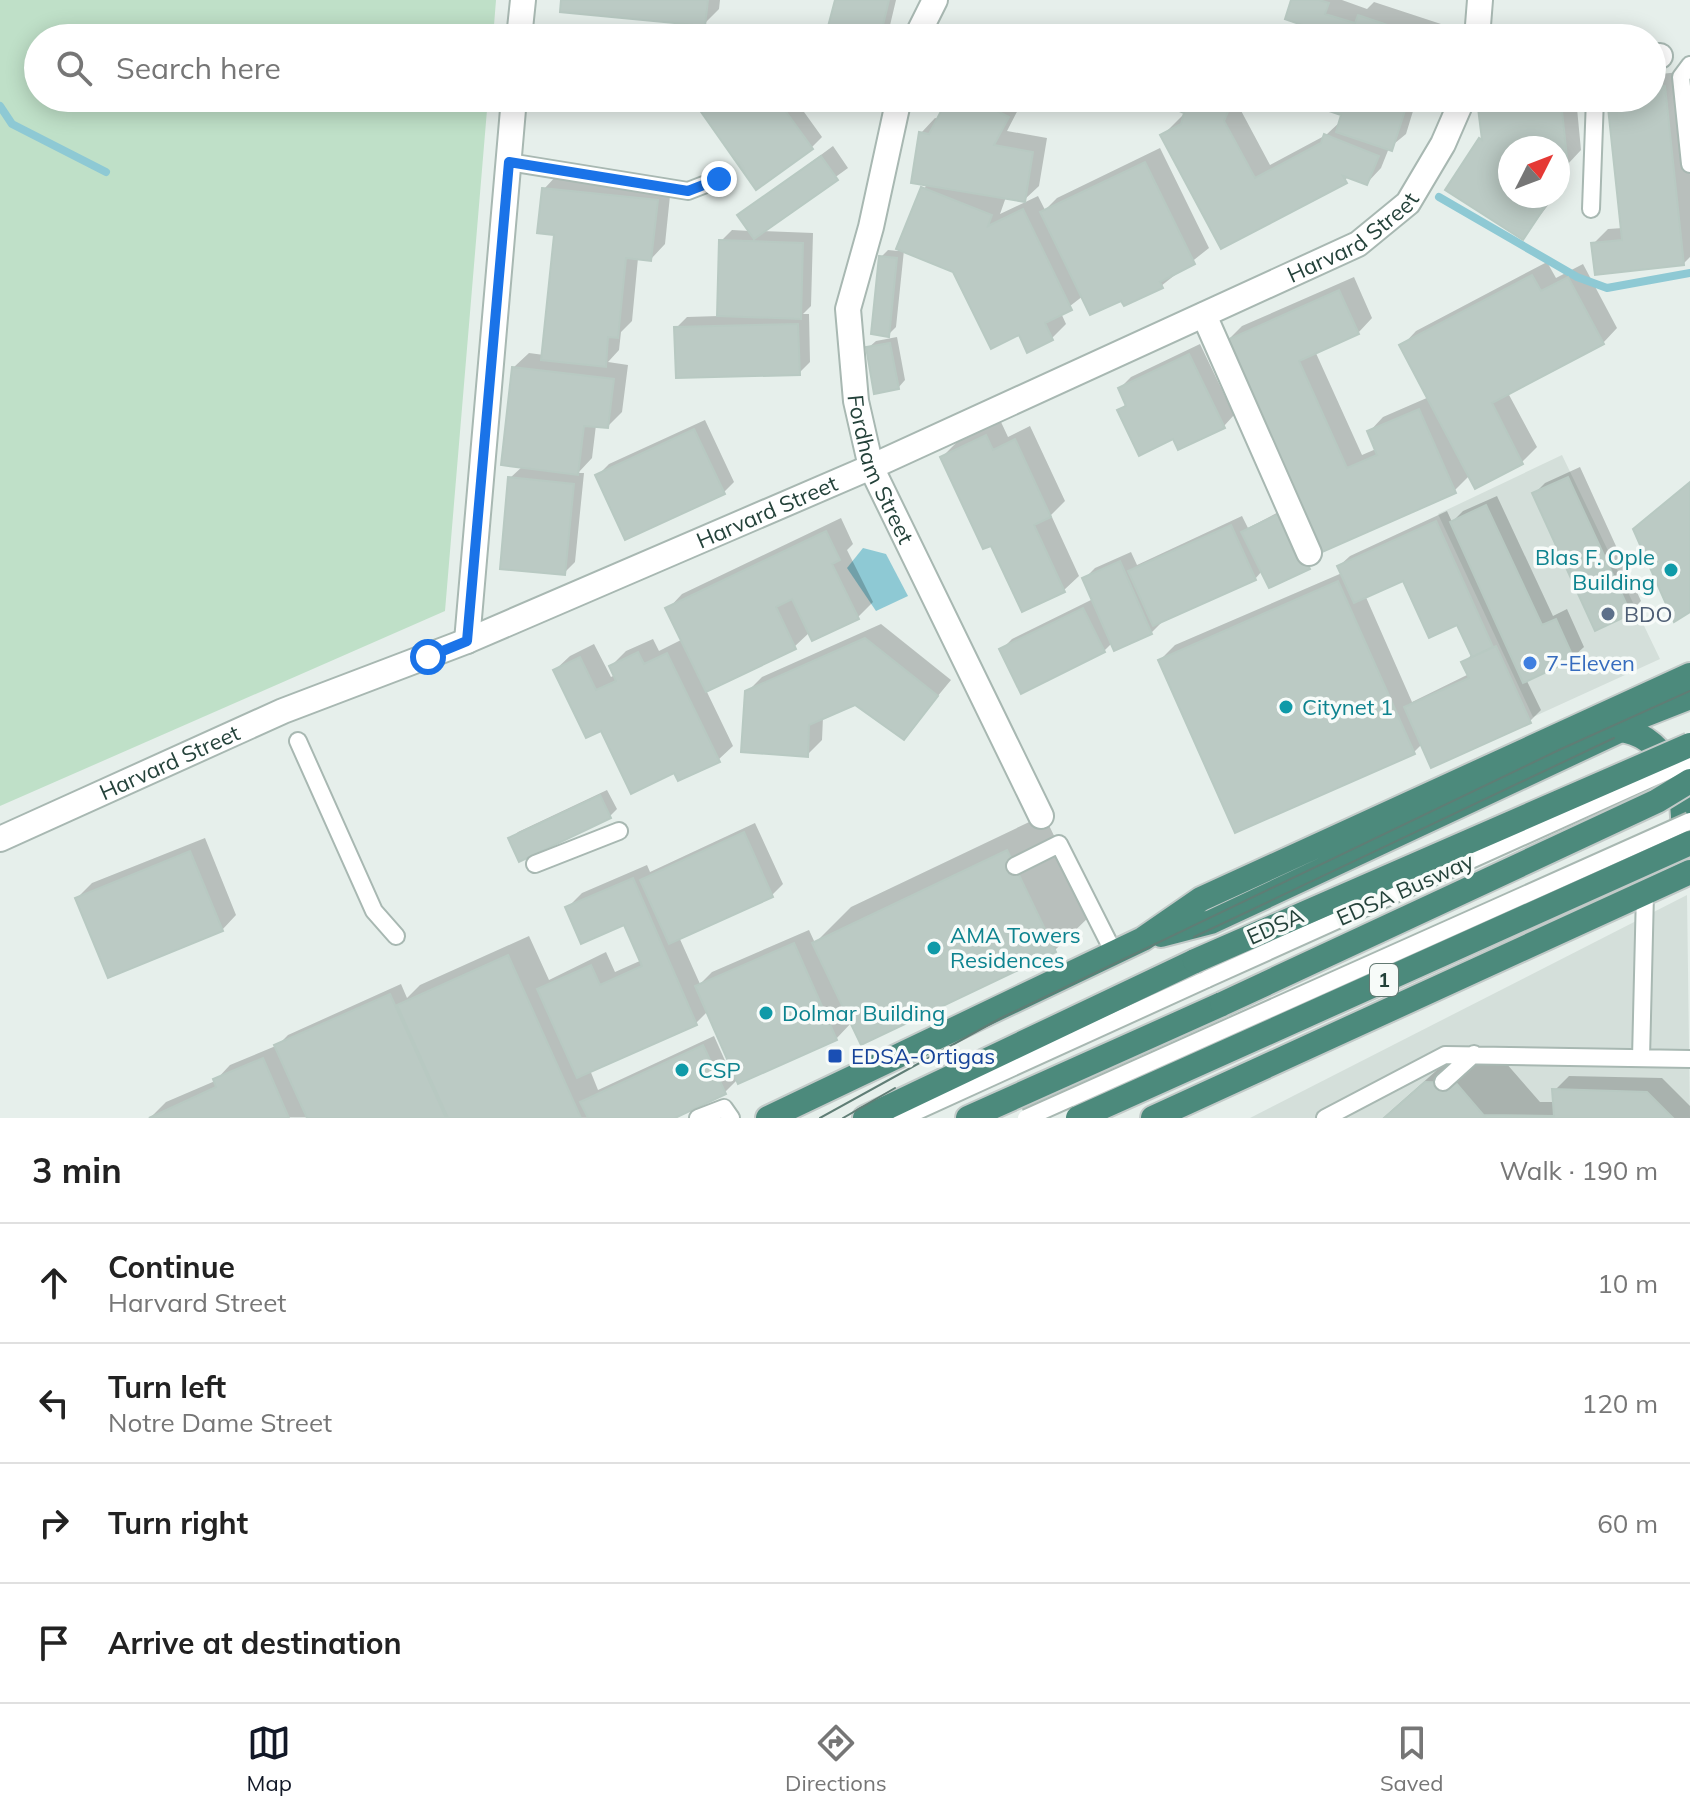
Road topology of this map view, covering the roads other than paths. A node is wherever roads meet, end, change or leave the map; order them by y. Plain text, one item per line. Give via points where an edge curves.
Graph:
1 (523, 0) edge
2 (935, 0) edge
3 (1480, 0) edge
4 (520, 24) edge
5 (923, 24) edge
6 (1478, 24) edge
7 (1690, 65) edge
8 (513, 112) edge
9 (896, 112) edge
10 (1457, 112) edge
11 (1594, 112) edge
12 (509, 162) junction
13 (1690, 164) edge
14 (719, 179) dead end
15 (1591, 209) dead end
16 (1204, 315) junction
17 (871, 467) junction
18 (1309, 553) dead end
19 (467, 641) junction
20 (1690, 675) edge
21 (1690, 697) edge
22 (1690, 709) edge
23 (1628, 731) junction
24 (298, 741) dead end
25 (1690, 745) edge
26 (1690, 761) edge
27 (1690, 781) edge
28 (1041, 816) dead end
29 (1690, 821) edge
30 (619, 831) dead end
31 (0, 839) edge
32 (1690, 843) edge
33 (535, 864) dead end
34 (1015, 866) dead end
35 (1690, 872) edge
36 (1650, 890) junction
37 (396, 936) dead end
38 (1143, 939) junction
39 (1114, 953) junction
40 (1201, 970) junction
41 (1474, 1054) junction
42 (1641, 1058) junction
43 (1690, 1059) edge
44 (1443, 1082) dead end
45 (1345, 1112) edge
46 (1179, 1113) edge
47 (698, 1118) edge
48 (731, 1118) edge
49 (768, 1118) edge
50 (865, 1118) edge
51 (902, 1118) edge
52 (968, 1118) edge
53 (1026, 1118) edge
54 (1078, 1118) edge
55 (1153, 1118) edge
56 (1325, 1118) edge

1 - 4 street
2 - 5 street
3 - 6 street
7 - 13 lane via 1681,77
8 - 12 street
9 - 17 street, Fordham Street via 848,309 856,401
10 - 16 street, Harvard Street via 1408,203 1358,244
11 - 15 lane
12 - 14 lane via 688,191
12 - 19 street
16 - 17 street, Harvard Street
16 - 18 street
17 - 19 street, Harvard Street
17 - 28 street, Fordham Street
19 - 31 street, Harvard Street via 283,711
20 - 38 highway via 1201,899
21 - 23 highway via 1629,721
22 - 23 highway
23 - 36 highway via 1666,758 1684,797 1683,839 1672,865
23 - 38 highway via 1211,922
24 - 37 lane via 374,911
25 - 40 highway, EDSA, bridge
26 - 40 lane, EDSA Busway, bridge
27 - 52 highway, bridge via 1657,801
29 - 53 lane, bridge
30 - 33 lane
32 - 54 highway, 1, bridge
34 - 39 lane via 1059,844
35 - 36 highway, 1
36 - 42 lane
36 - 46 highway, 1
38 - 39 highway
39 - 49 highway
40 - 50 highway, EDSA
40 - 51 lane, EDSA Busway
41 - 42 lane
41 - 44 lane
41 - 45 lane via 1445,1055
42 - 43 lane
45 - 56 lane
46 - 55 highway, 1
47 - 48 lane via 724,1108

